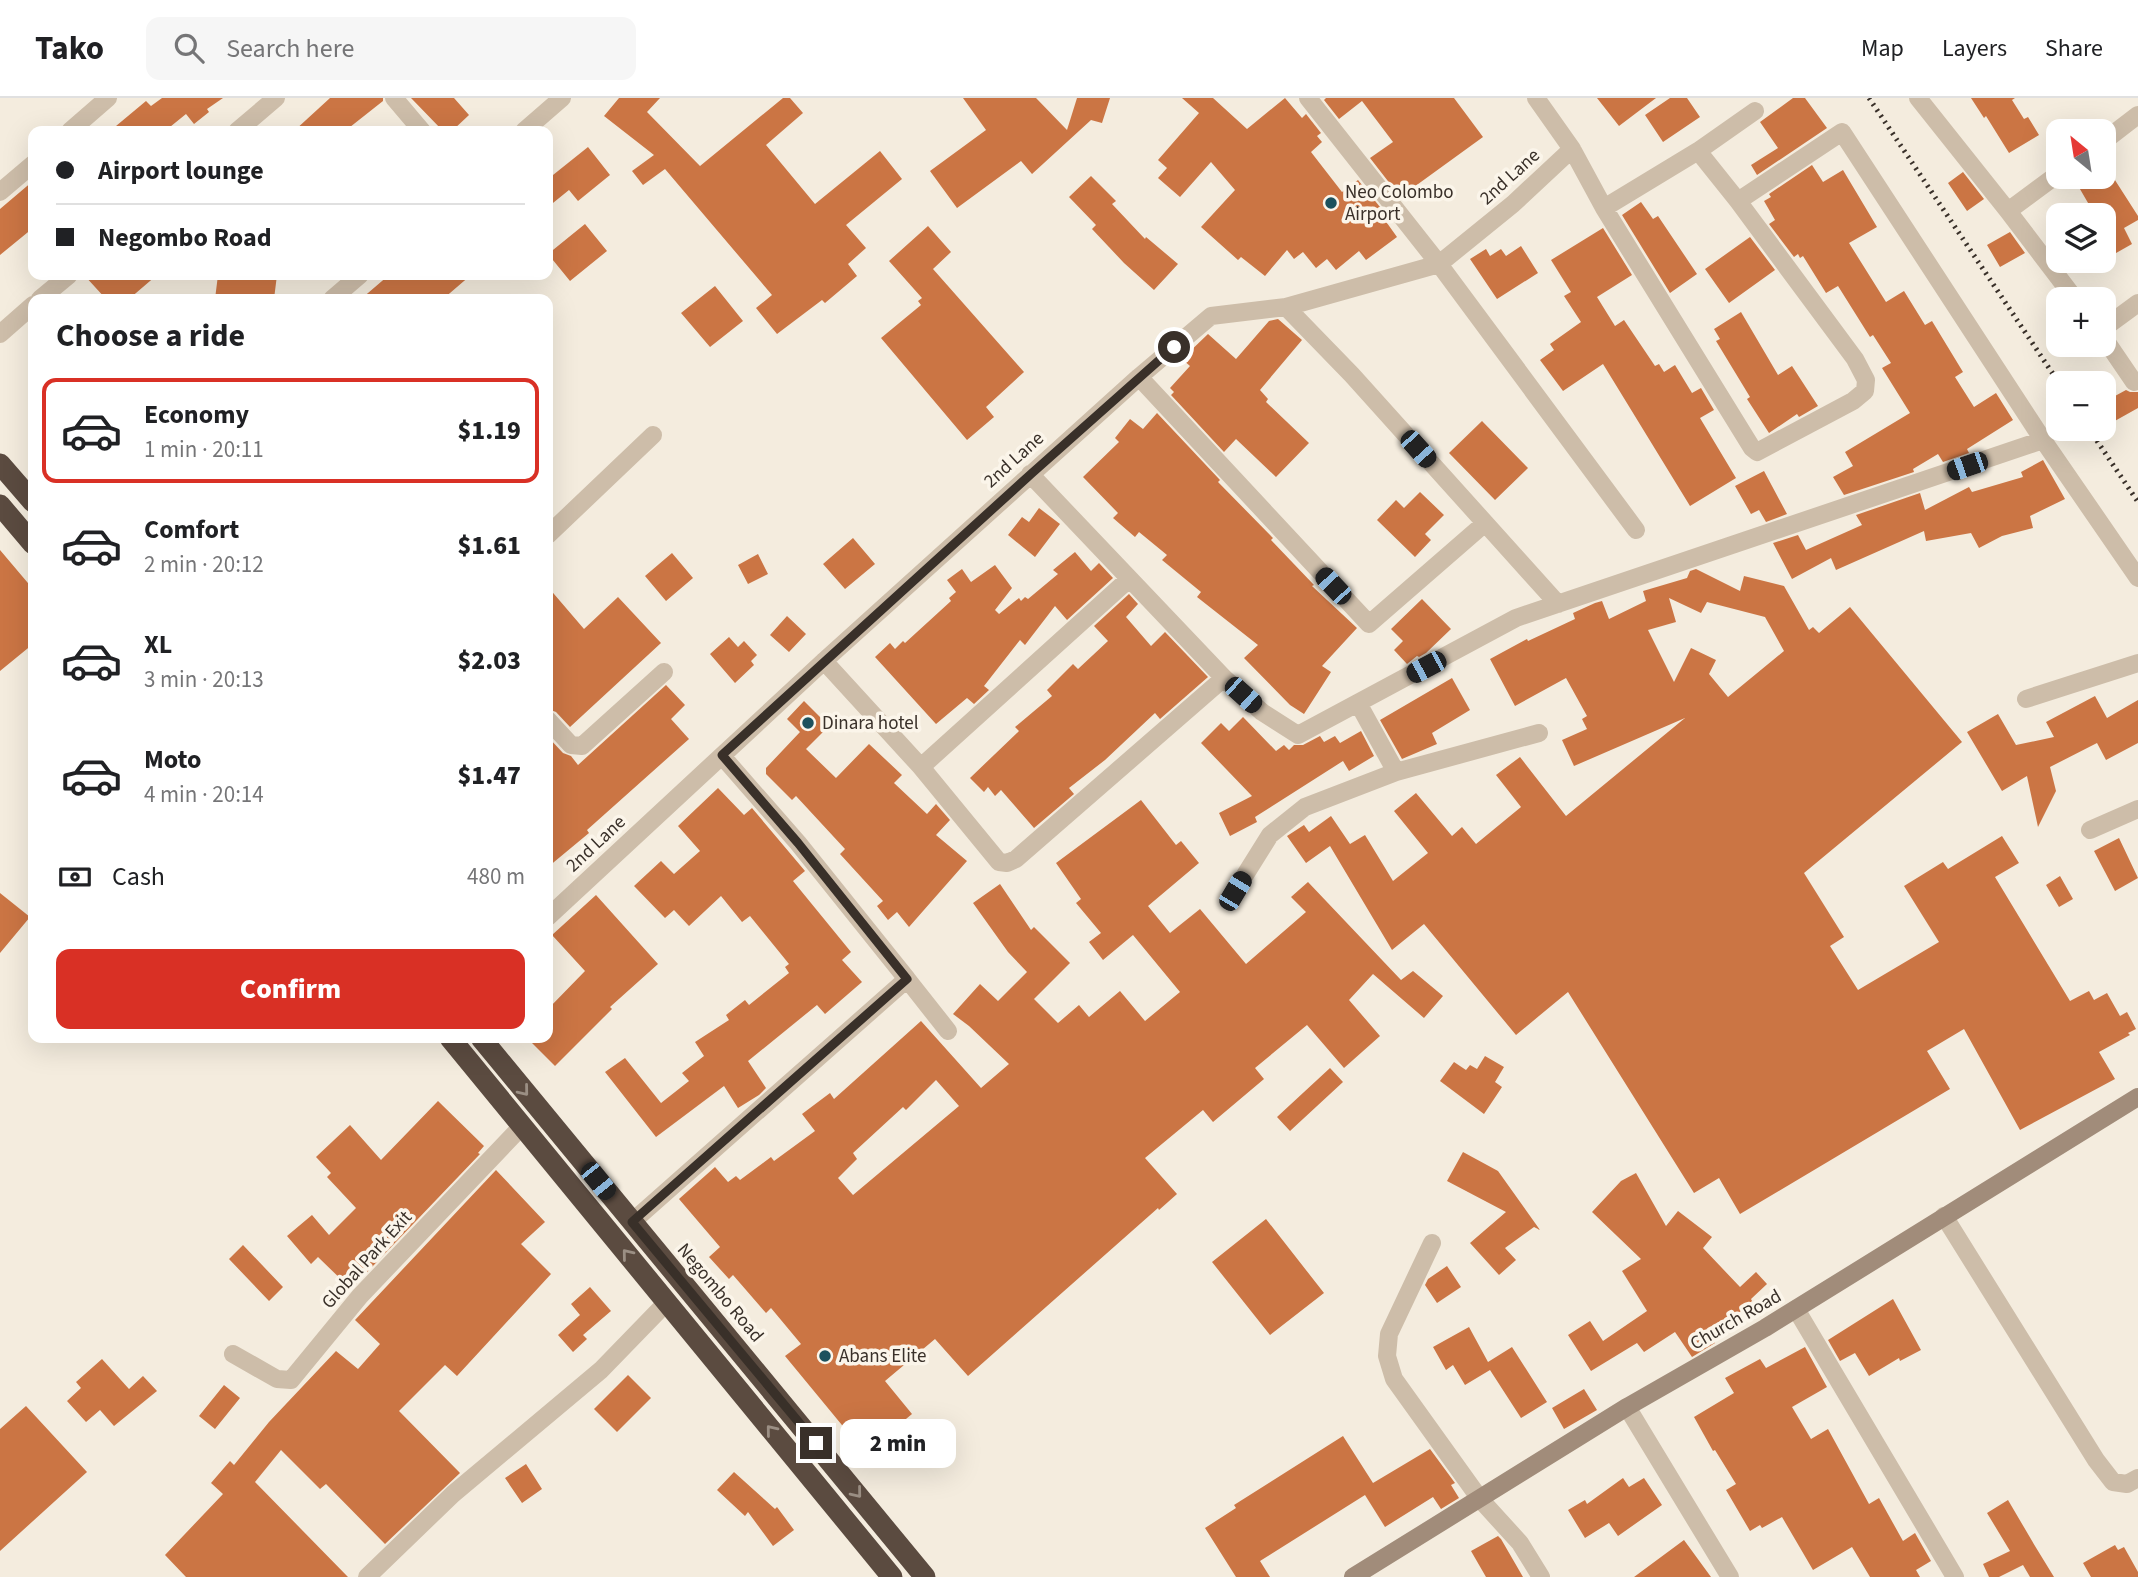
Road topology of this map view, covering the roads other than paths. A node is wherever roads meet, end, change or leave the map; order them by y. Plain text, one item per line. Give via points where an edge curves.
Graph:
1 (108, 98) edge
2 (276, 98) edge
3 (394, 98) edge
4 (562, 98) edge
5 (1308, 98) edge
6 (1537, 98) edge
7 (1917, 98) edge
8 (1755, 111) dead end
9 (2138, 116) edge
10 (76, 126) edge
11 (243, 126) edge
12 (418, 126) edge
13 (530, 126) edge
14 (2116, 132) edge
15 (1572, 149) junction
16 (1698, 151) junction
17 (28, 168) edge
18 (2046, 183) edge
19 (0, 192) edge
20 (1738, 201) junction
21 (1604, 208) junction
22 (2008, 211) junction
23 (1439, 264) junction
24 (63, 280) edge
25 (354, 280) edge
26 (2066, 287) edge
27 (46, 294) edge
28 (338, 294) edge
29 (2138, 303) edge
30 (1286, 307) junction
31 (28, 309) edge
32 (2116, 319) edge
33 (0, 334) edge
34 (2116, 356) edge
35 (1139, 377) junction
36 (2134, 382) dead end
37 (653, 435) dead end
38 (2043, 440) junction
39 (0, 464) edge
40 (1031, 474) junction
41 (28, 496) edge
42 (0, 505) edge
43 (1484, 524) junction
44 (553, 530) edge
45 (1636, 530) dead end
46 (28, 538) edge
47 (2138, 578) edge
48 (1129, 579) junction
49 (1558, 604) junction
50 (824, 661) junction
51 (2138, 663) edge
52 (664, 672) dead end
53 (1224, 678) junction
54 (2026, 699) dead end
55 (1357, 703) junction
56 (553, 725) edge
57 (1539, 733) dead end
58 (722, 755) junction
59 (921, 767) junction
60 (1396, 772) junction
61 (2138, 809) edge
62 (2090, 830) dead end
63 (1235, 891) dead end
64 (553, 913) edge
65 (907, 979) junction
66 (948, 1031) dead end
67 (454, 1043) edge
68 (485, 1043) edge
69 (2138, 1097) edge
70 (522, 1126) junction
71 (1944, 1216) junction
72 (632, 1222) junction
73 (1432, 1243) dead end
74 (667, 1302) junction
75 (1796, 1309) junction
76 (233, 1354) dead end
77 (1627, 1407) junction
78 (2138, 1478) edge
79 (1480, 1499) junction
80 (367, 1577) edge
81 (892, 1577) edge
82 (925, 1577) edge
83 (1353, 1577) edge
84 (1541, 1577) edge
85 (1730, 1577) edge
86 (1955, 1577) edge

1 - 10 street
2 - 11 street
3 - 12 street
4 - 13 street
5 - 23 street
6 - 15 street
7 - 22 street
8 - 16 street
9 - 14 street
15 - 21 street
15 - 23 street, 2nd Lane
16 - 20 street
16 - 21 street
17 - 19 street
18 - 22 street
20 - 21 street via 1866,380 1865,391 1853,401 1757,452
20 - 38 street via 1842,132
22 - 26 street
23 - 30 street, 2nd Lane
23 - 45 street
24 - 27 street
25 - 28 street
29 - 32 street
30 - 35 street, 2nd Lane via 1211,316
30 - 43 street
31 - 33 street
34 - 36 street
35 - 40 street, 2nd Lane
35 - 43 street via 1368,624
37 - 44 street
38 - 47 street
38 - 49 street
39 - 41 highway
40 - 48 street
40 - 50 street, 2nd Lane
42 - 46 highway
43 - 49 street
48 - 53 street
48 - 59 street
49 - 55 street via 1516,618
50 - 58 street, 2nd Lane
50 - 59 street
51 - 54 street
52 - 56 street via 582,746 571,745
53 - 55 street via 1262,712 1298,735
53 - 59 street via 1007,863 999,862
55 - 60 street
57 - 60 street
58 - 64 street, 2nd Lane
58 - 65 street
60 - 63 street via 1304,807 1285,820 1270,835
61 - 62 street
65 - 66 street
65 - 72 street
67 - 70 highway
68 -> 72 highway, Negombo Road
69 - 71 street, Church Road
74 -> 70 highway
70 - 76 street, Global Park Exit via 360,1296 291,1380 276,1379
71 - 75 street, Church Road
71 - 78 street via 2096,1460 2113,1482 2127,1484
72 -> 82 highway, Negombo Road
73 - 79 street via 1390,1334 1387,1356 1394,1379
74 - 80 street via 601,1370 453,1494
81 -> 74 highway
75 - 77 street, Church Road
75 - 86 street
77 - 79 street, Church Road
77 - 85 street
79 - 83 street, Church Road
79 - 84 street via 1520,1543

